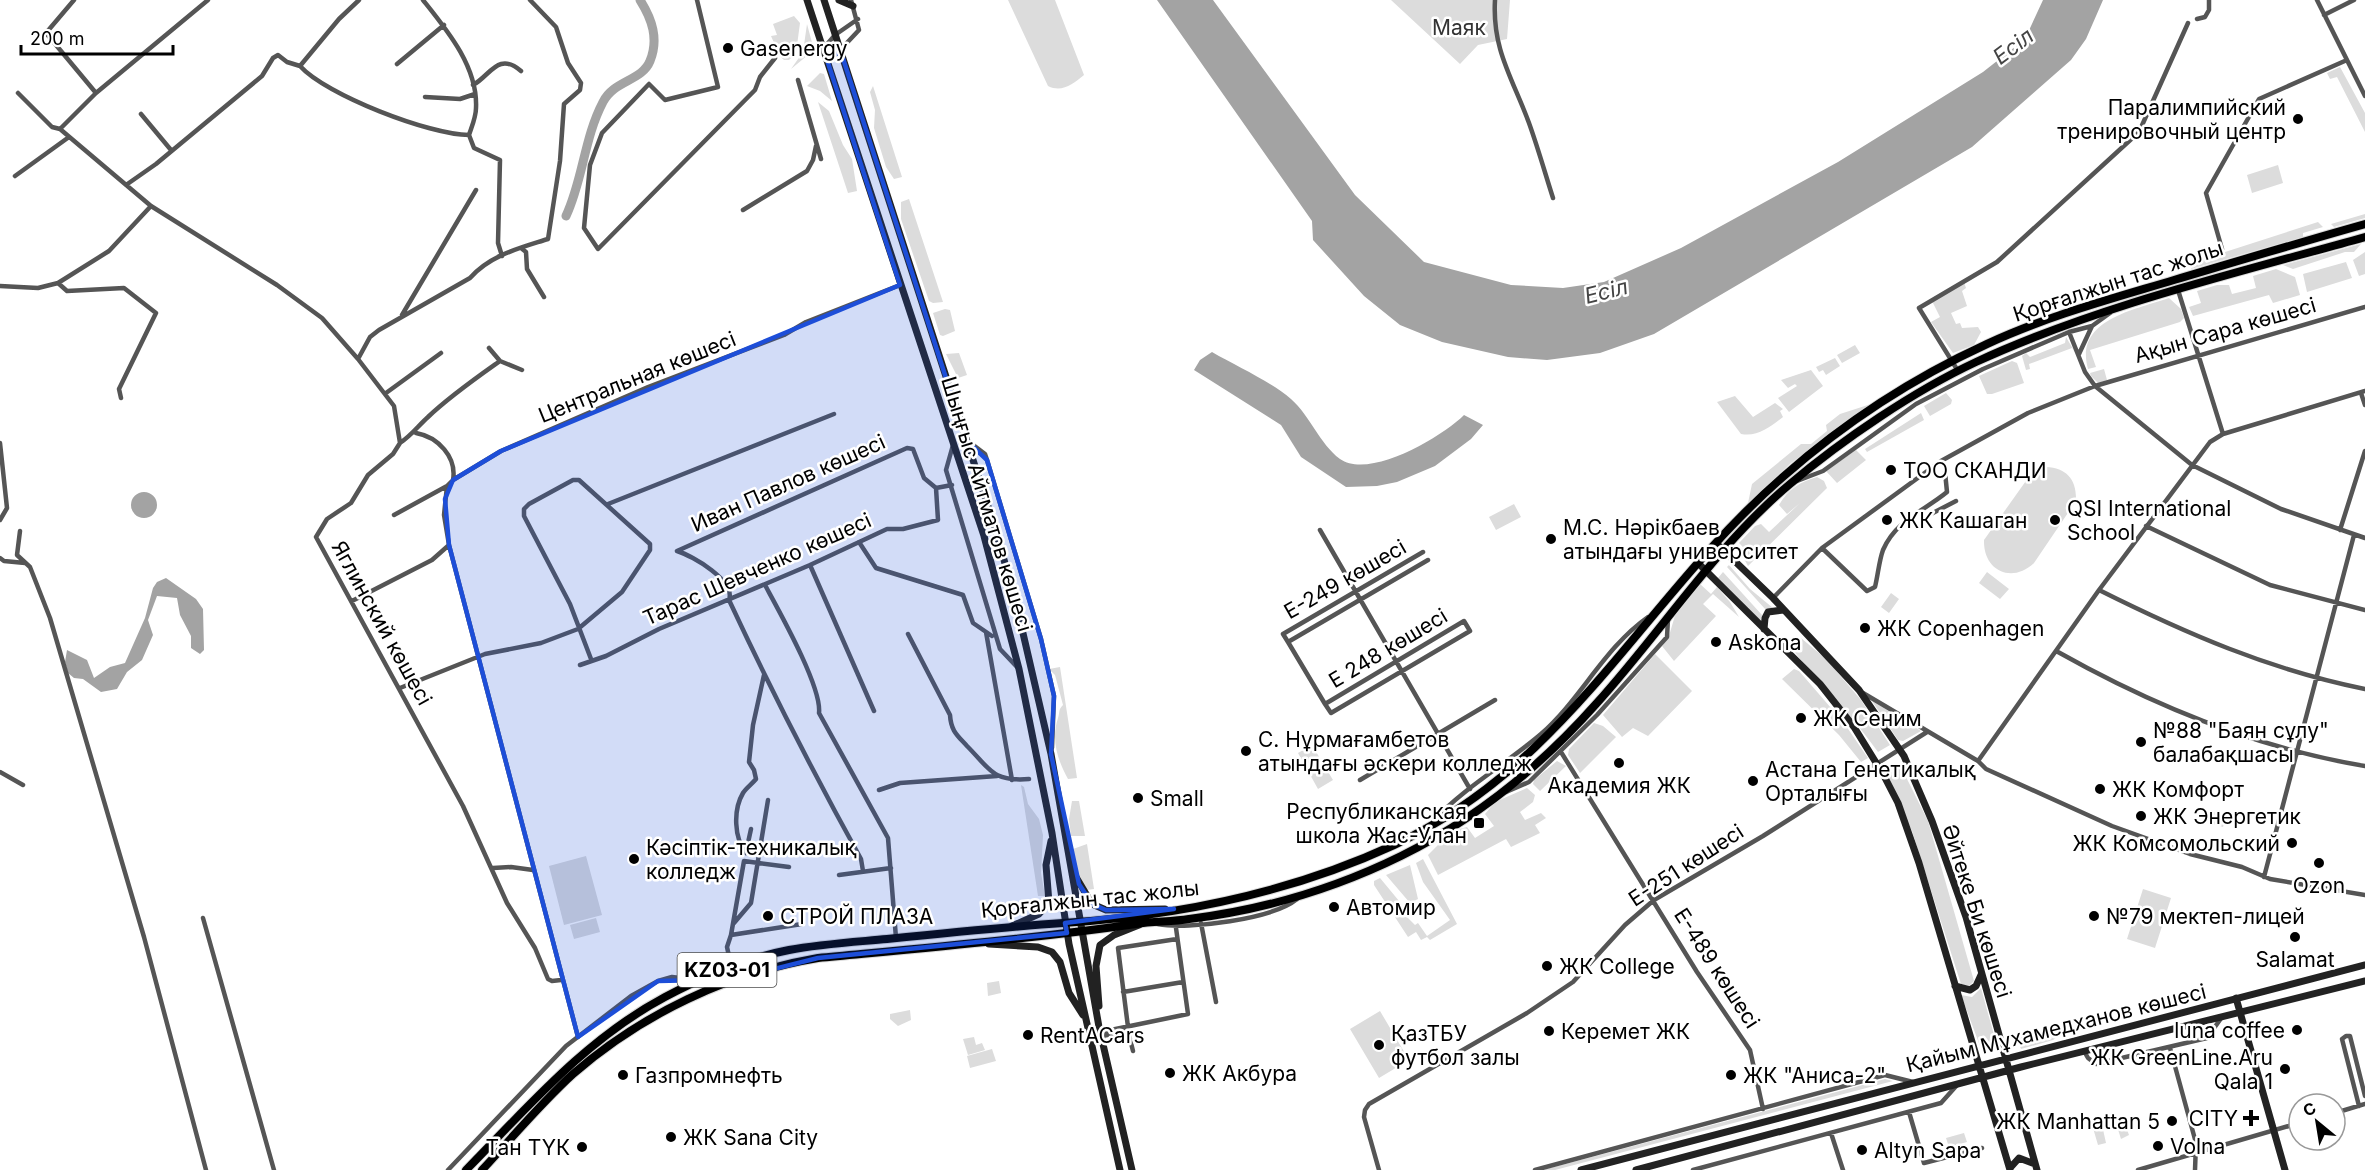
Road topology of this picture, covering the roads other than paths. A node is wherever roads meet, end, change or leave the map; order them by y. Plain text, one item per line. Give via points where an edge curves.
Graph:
1 (74, 0) edge
2 (208, 0) edge
3 (359, 0) edge
4 (423, 0) edge
5 (530, 0) edge
6 (697, 0) edge
7 (807, 0) edge
8 (824, 0) edge
9 (839, 0) edge
10 (1495, 0) edge
11 (2209, 0) edge
12 (2316, 0) edge
13 (2354, 0) edge
14 (852, 3) edge
15 (2324, 15) junction
16 (858, 19) junction
17 (2197, 19) dead end
18 (2188, 23) dead end
19 (444, 25) junction
20 (835, 35) junction
21 (823, 49) junction
22 (840, 49) junction
23 (775, 58) dead end
24 (2347, 60) junction
25 (828, 63) junction
26 (397, 64) dead end
27 (300, 66) junction
28 (521, 70) dead end
29 (798, 80) dead end
30 (473, 85) junction
31 (18, 93) dead end
32 (96, 93) junction
33 (476, 94) junction
34 (2365, 96) edge
35 (425, 98) dead end
36 (141, 114) dead end
37 (60, 129) junction
38 (469, 135) junction
39 (69, 137) junction
40 (816, 146) junction
41 (171, 150) junction
42 (821, 159) dead end
43 (15, 176) dead end
44 (126, 185) junction
45 (476, 190) dead end
46 (1553, 198) dead end
47 (151, 206) junction
48 (743, 210) dead end
49 (2365, 224) edge
50 (2365, 237) edge
51 (521, 248) junction
52 (2222, 249) dead end
53 (502, 256) junction
54 (2175, 280) junction
55 (58, 284) junction
56 (900, 285) junction
57 (0, 286) edge
58 (2178, 290) junction
59 (544, 297) dead end
60 (2365, 307) edge
61 (2114, 310) junction
62 (402, 315) junction
63 (2092, 326) junction
64 (2069, 332) junction
65 (489, 348) dead end
66 (441, 353) dead end
67 (2200, 353) junction
68 (2079, 354) junction
69 (358, 359) junction
70 (500, 361) junction
71 (1952, 361) junction
72 (522, 370) dead end
73 (1958, 371) junction
74 (2095, 386) junction
75 (2363, 392) edge
76 (386, 393) junction
77 (121, 398) dead end
78 (2365, 405) edge
79 (834, 414) dead end
80 (416, 433) junction
81 (2223, 434) junction
82 (966, 440) junction
83 (0, 443) edge
84 (400, 443) junction
85 (954, 445) junction
86 (2365, 451) edge
87 (2192, 465) junction
88 (1945, 472) dead end
89 (453, 480) junction
90 (1792, 483) junction
91 (952, 485) junction
92 (447, 486) junction
93 (936, 488) junction
94 (1956, 501) dead end
95 (608, 504) junction
96 (394, 515) dead end
97 (1929, 515) dead end
98 (0, 520) edge
99 (2146, 526) junction
100 (1320, 530) dead end
101 (2340, 530) junction
102 (20, 531) dead end
103 (2354, 535) junction
104 (2365, 538) edge
105 (859, 542) junction
106 (448, 544) junction
107 (1717, 544) junction
108 (1822, 548) junction
109 (1723, 551) junction
110 (1423, 552) dead end
111 (0, 558) edge
112 (1428, 560) dead end
113 (25, 563) junction
114 (1699, 564) junction
115 (810, 565) junction
116 (1706, 570) junction
117 (765, 585) junction
118 (2099, 590) junction
119 (1355, 591) junction
120 (1773, 598) junction
121 (1359, 599) junction
122 (729, 600) junction
123 (352, 601) junction
124 (2336, 604) junction
125 (1658, 610) junction
126 (1783, 610) junction
127 (2365, 610) edge
128 (1668, 616) junction
129 (578, 629) junction
130 (1764, 629) junction
131 (986, 632) junction
132 (908, 634) dead end
133 (1283, 634) joint
134 (992, 636) dead end
135 (1288, 642) junction
136 (2058, 652) junction
137 (480, 657) junction
138 (591, 659) junction
139 (1396, 661) junction
140 (580, 665) dead end
141 (1019, 669) junction
142 (1402, 672) junction
143 (764, 675) junction
144 (2315, 679) junction
145 (400, 688) junction
146 (2365, 689) edge
147 (1859, 690) junction
148 (1495, 700) dead end
149 (1325, 704) junction
150 (874, 711) dead end
151 (1927, 732) junction
152 (1438, 734) junction
153 (1899, 749) junction
154 (1561, 752) junction
155 (2296, 753) junction
156 (1052, 754) junction
157 (1978, 761) junction
158 (1877, 763) junction
159 (2365, 766) edge
160 (0, 772) edge
161 (997, 776) junction
162 (1029, 779) dead end
163 (1012, 780) junction
164 (1360, 780) dead end
165 (23, 785) dead end
166 (1470, 789) junction
167 (879, 790) dead end
168 (1501, 794) junction
169 (768, 800) dead end
170 (1428, 827) junction
171 (751, 829) dead end
172 (1052, 832) junction
173 (746, 853) junction
174 (1071, 860) junction
175 (744, 861) junction
176 (757, 861) junction
177 (789, 867) dead end
178 (493, 868) junction
179 (891, 868) junction
180 (533, 870) junction
181 (863, 871) junction
182 (838, 875) dead end
183 (2264, 877) junction
184 (1301, 895) junction
185 (2365, 895) edge
186 (1654, 900) junction
187 (1174, 909) junction
188 (203, 918) dead end
189 (1080, 922) junction
190 (1146, 922) junction
191 (734, 923) junction
192 (1065, 923) junction
193 (1201, 923) junction
194 (802, 924) dead end
195 (1012, 926) junction
196 (1176, 928) junction
197 (1082, 931) junction
198 (1067, 933) junction
199 (731, 935) junction
200 (896, 938) junction
201 (1177, 939) junction
202 (977, 943) junction
203 (2365, 965) edge
204 (732, 967) junction
205 (1981, 975) junction
206 (734, 979) junction
207 (561, 980) junction
208 (703, 980) junction
209 (2365, 981) edge
210 (1183, 982) junction
211 (1955, 986) junction
212 (1123, 992) junction
213 (2236, 998) junction
214 (1216, 1002) dead end
215 (2240, 1012) junction
216 (2222, 1017) junction
217 (1086, 1019) junction
218 (1128, 1027) junction
219 (1101, 1032) junction
220 (578, 1037) junction
221 (2170, 1048) junction
222 (1133, 1051) dead end
223 (2084, 1051) junction
224 (2006, 1057) junction
225 (1978, 1064) junction
226 (2010, 1070) junction
227 (1982, 1078) junction
228 (1913, 1082) junction
229 (1958, 1084) junction
230 (2365, 1096) edge
231 (2365, 1104) edge
232 (2359, 1106) junction
233 (1763, 1109) junction
234 (2347, 1110) edge
235 (1909, 1112) junction
236 (2287, 1126) edge
237 (2274, 1130) junction
238 (1831, 1133) junction
239 (1982, 1148) dead end
240 (2195, 1152) junction
241 (1924, 1163) junction
242 (2036, 1167) edge
243 (2010, 1169) edge
244 (206, 1170) edge
245 (274, 1170) edge
246 (448, 1170) edge
247 (466, 1170) edge
248 (482, 1170) edge
249 (1120, 1170) edge
250 (1132, 1170) edge
251 (1379, 1170) edge
252 (1535, 1170) edge
253 (1581, 1170) edge
254 (1636, 1170) edge
255 (1696, 1170) edge
256 (1843, 1170) edge
257 (1925, 1170) edge
258 (2138, 1170) edge
259 (2195, 1170) edge
260 (2285, 1170) edge

1 - 32 street via 46,33
2 - 32 street
3 - 27 street
4 - 19 street
5 - 51 street via 556,27 568,63 581,83 580,90 564,104 548,239
6 - 23 street via 718,87 665,100 649,84 602,133 590,165 584,228 598,249 755,90
7 - 21 main road, Шыңғыс Айтматов көшесі
8 - 20 main road, Шыңғыс Айтматов көшесі
9 - 14 main road
10 - 46 street via 1496,40
11 - 17 street via 2205,17
12 - 15 street
13 - 15 street
14 - 16 street
15 - 24 street
16 - 20 street
16 - 22 street via 859,30
18 - 71 street via 2139,132 1997,262 1919,308
19 - 26 street
19 - 30 street via 469,69
20 - 21 street
20 - 22 main road, Шыңғыс Айтматов көшесі
21 - 25 main road, Шыңғыс Айтматов көшесі
22 - 25 street
22 - 82 main road, Шыңғыс Айтматов көшесі
24 - 34 street
24 - 52 street via 2259,99 2206,193
25 - 56 main road, Шыңғыс Айтматов көшесі
27 - 38 street via 308,76 374,111 452,135
27 - 41 street via 278,55 273,58 262,76
28 - 30 street via 505,63 489,69
29 - 40 street
30 - 33 street
31 - 37 street via 52,128
32 - 37 street
33 - 35 street via 460,99
33 - 38 street
36 - 41 street
37 - 39 street
38 - 53 street via 474,148 500,160 498,243
39 - 43 street
39 - 44 street
40 - 42 street
40 - 48 street via 807,171
41 - 44 street
44 - 47 street
45 - 62 street
47 - 55 street via 109,251
47 - 69 street via 322,318
49 - 54 main road, Қорғалжын тас жолы / KZ03-01
50 - 58 main road, Қорғалжын тас жолы / KZ03-01
51 - 53 street via 513,248
51 - 59 street via 526,252 526,269
53 - 62 street
54 - 58 main road
54 - 71 main road, Қорғалжын тас жолы / KZ03-01 via 2066,312
55 - 57 street via 38,288
55 - 77 street via 67,291 124,288 156,313 119,389
56 - 85 main road, Шыңғыс Айтматов көшесі
56 - 89 street, Центральная көшесі via 648,387 501,452
58 - 61 main road, Қорғалжын тас жолы / KZ03-01
58 - 67 street
60 - 67 street, Ақын Сара көшесі
61 - 63 street
61 - 73 main road, Қорғалжын тас жолы / KZ03-01 via 1998,352
62 - 69 street via 370,337
63 - 64 street
63 - 68 street
64 - 68 street
64 - 90 street via 1983,369 1916,404 1823,471
65 - 70 street
66 - 76 street
67 - 74 street, Ақын Сара көшесі
67 - 81 street
68 - 74 street
69 - 76 street
70 - 72 street
70 - 80 street via 427,418
71 - 73 street
71 - 107 main road, Қорғалжын тас жолы / KZ03-01 via 1891,395 1816,450 1744,513
73 - 90 main road, Қорғалжын тас жолы / KZ03-01 via 1870,425
74 - 87 street
74 - 108 street, Ақын Сара көшесі via 2028,413 1941,461
75 - 78 street
75 - 81 street
76 - 84 street via 398,420
79 - 95 street
80 - 84 street
80 - 89 street via 426,435 451,457 455,468
81 - 87 street via 2210,442
82 - 156 main road, Шыңғыс Айтматов көшесі via 1016,603
82 - 156 street via 985,454 1041,639 1054,696
83 - 98 street via 7,508
84 - 123 street, Яглинский көшесі via 368,475 351,503 327,519 316,537
85 - 91 street via 946,470
85 - 141 main road, Шыңғыс Айтматов көшесі via 984,536
86 - 101 street
87 - 99 street
87 - 101 street via 2257,498
88 - 108 street via 1947,492 1908,518 1892,534 1882,552 1875,587 1867,591
89 - 92 street, Центральная көшесі
90 - 109 main road, Қорғалжын тас жолы / KZ03-01
91 - 93 street
91 - 141 street via 1000,649
92 - 96 street, Центральная көшесі
92 - 106 street via 444,515
93 - 105 street, Тарас Шевченко көшесі via 939,520 887,529
93 - 122 street, Иван Павлов көшесі via 924,478 913,449 907,447 677,551 701,563 729,588
94 - 97 street
95 - 129 street via 645,538 650,550 622,592
95 - 129 street via 579,480 573,480 524,509 524,516 578,620
99 - 118 street
99 - 124 street via 2271,585
100 - 119 street
101 - 103 street
102 - 113 street via 17,555
103 - 104 street
103 - 124 street
105 - 115 street, Тарас Шевченко көшесі
105 - 131 street via 876,568 963,595 974,623
106 - 123 street via 432,560
106 - 137 street
107 - 109 main road, Әйтеке Би көшесі
107 - 114 main road, Қорғалжын тас жолы / KZ03-01
108 - 120 street, Ақын Сара көшесі
109 - 116 main road, Қорғалжын тас жолы / KZ03-01
109 - 120 main road, Әйтеке Би көшесі
110 - 119 street, Е-249 көшесі
111 - 113 street
112 - 121 street
113 - 244 street via 50,618 144,937
114 - 116 main road, Әйтеке Би көшесі
114 - 125 main road, Қорғалжын тас жолы / KZ03-01
115 - 117 street, Тарас Шевченко көшесі
115 - 150 street
116 - 128 main road, Қорғалжын тас жолы / KZ03-01
116 - 130 main road, Әйтеке Би көшесі
117 - 122 street, Тарас Шевченко көшесі
117 - 179 street via 811,677 820,702 819,713 888,838
118 - 136 street
118 - 144 street via 2240,655
119 - 121 street
119 - 133 street, Е-249 көшесі
120 - 126 main road, Әйтеке Би көшесі
121 - 135 street
121 - 139 street
122 - 138 street, Тарас Шевченко көшесі via 606,656
122 - 143 street
123 - 145 street, Яглинский көшесі
124 - 127 street
124 - 144 street
125 - 166 street via 1626,632 1574,701 1541,734
125 - 170 main road, Қорғалжын тас жолы / KZ03-01 via 1541,745 1472,800
126 - 130 main road via 1768,612
126 - 147 main road, Әйтеке Би көшесі
128 - 154 street via 1667,637
128 - 168 main road, Қорғалжын тас жолы / KZ03-01 via 1598,703
129 - 137 street via 541,643
129 - 138 street
130 - 158 main road, Әйтеке Би көшесі via 1820,684
131 - 134 street
131 - 163 street
132 - 161 street via 950,715 953,731
133 - 135 street, Е 248 көшесі
135 - 149 street, Е 248 көшесі
136 - 155 street via 2165,706
136 - 157 street
137 - 145 street
137 - 180 street
138 - 140 street, Тарас Шевченко көшесі
139 - 142 street
139 - 142 street, Е 248 көшесі via 1464,621 1470,631
139 - 149 street, Е 248 көшесі
141 - 172 main road, Шыңғыс Айтматов көшесі
142 - 149 street, Е 248 көшесі via 1331,713
142 - 152 street
143 - 173 street via 749,762 756,779 744,791 737,824 737,837
143 - 181 street via 861,859
144 - 146 street
144 - 155 street
145 - 178 street, Яглинский көшесі
147 - 151 street
147 - 153 main road, Әйтеке Би көшесі
148 - 152 street
151 - 153 street, Е-251 көшесі
151 - 157 street
152 - 164 street
152 - 166 street
153 - 158 street, Е-251 көшесі
153 - 205 main road, Әйтеке Би көшесі via 1932,821
154 - 168 street via 1529,782
154 - 186 street, Е-489 көшесі
155 - 159 street
155 - 183 street
156 - 174 main road, Шыңғыс Айтматов көшесі
157 - 183 street via 1986,769 2112,826
158 - 186 street, Е-251 көшесі
158 - 211 main road, Әйтеке Би көшесі via 1898,803 1919,863
160 - 165 street
161 - 163 street
161 - 167 street via 900,783
162 - 163 street
166 - 170 street
168 - 184 main road, Қорғалжын тас жолы / KZ03-01 via 1452,828 1398,857
169 - 176 street
170 - 187 main road, Қорғалжын тас жолы / KZ03-01 via 1386,849 1300,883 1234,900
171 - 173 street
172 - 192 main road, Шыңғыс Айтматов көшесі
172 - 195 main road via 1046,865 1049,903 1039,914
173 - 175 street
174 - 187 main road via 1079,884 1092,904 1106,910
174 - 189 main road, Шыңғыс Айтматов көшесі
175 - 176 street
175 - 191 street
176 - 177 street
176 - 191 street via 752,903
178 - 180 street
178 - 207 street, Яглинский көшесі via 507,903 536,948 549,981
179 - 181 street
179 - 200 street
180 - 207 street
181 - 182 street
183 - 185 street
184 - 190 main road, Қорғалжын тас жолы / KZ03-01 via 1188,920
184 - 193 street via 1286,908 1266,915
186 - 233 street, Е-489 көшесі via 1750,1050
186 - 251 street, Е-251 көшесі via 1625,925 1573,982 1370,1104 1364,1117
187 - 189 main road, Қорғалжын тас жолы / KZ03-01
188 - 245 street
189 - 192 main road, Қорғалжын тас жолы / KZ03-01
189 - 197 main road, Шыңғыс Айтматов көшесі
190 - 196 street
190 - 197 main road, Қорғалжын тас жолы / KZ03-01
190 - 219 main road via 1100,945 1096,966
191 - 199 street
192 - 195 main road, Қорғалжын тас жолы / KZ03-01
192 - 198 main road, Шыңғыс Айтматов көшесі
193 - 196 street
193 - 214 street
194 - 199 street
195 - 200 main road, Қорғалжын тас жолы / KZ03-01
196 - 201 street
197 - 198 main road, Қорғалжын тас жолы / KZ03-01
197 - 219 main road, Шыңғыс Айтматов көшесі
198 - 202 main road, Қорғалжын тас жолы / KZ03-01
198 - 217 main road, Шыңғыс Айтматов көшесі
199 - 204 street via 727,947
200 - 204 main road, Қорғалжын тас жолы / KZ03-01 via 786,950
201 - 210 street
201 - 212 street via 1118,948
202 - 206 main road, Қорғалжын тас жолы / KZ03-01 via 818,958
202 - 217 main road via 1038,947 1052,952 1060,962 1069,993
203 - 213 main road, Қайым Мұхамедханов көшесі
204 - 206 street
204 - 208 main road, Қорғалжын тас жолы / KZ03-01
205 - 211 main road via 1972,988
205 - 224 main road, Әйтеке Би көшесі
206 - 248 main road, Қорғалжын тас жолы / KZ03-01 via 669,1008 602,1051 573,1075
207 - 220 street
208 - 220 street via 672,977 658,981 631,996
208 - 247 main road, Қорғалжын тас жолы / KZ03-01 via 667,996 600,1039 570,1064
209 - 215 main road, Қайым Мұхамедханов көшесі
210 - 212 street
210 - 218 street via 1188,1014
211 - 225 main road, Әйтеке Би көшесі
212 - 218 street
213 - 215 main road
213 - 224 main road, Қайым Мұхамедханов көшесі
215 - 216 main road, Қайым Мұхамедханов көшесі
215 - 237 main road
216 - 221 street via 2207,1038
216 - 223 main road, Қайым Мұхамедханов көшесі
217 - 249 main road, Шыңғыс Айтматов көшесі
218 - 219 street
219 - 222 street via 1128,1031
219 - 250 main road, Шыңғыс Айтматов көшесі
220 - 246 street
221 - 223 street via 2096,1064
221 - 240 street via 2196,1143
223 - 226 main road, Қайым Мұхамедханов көшесі
224 - 225 main road, Қайым Мұхамедханов көшесі
224 - 226 main road, Әйтеке Би көшесі
225 - 227 main road, Әйтеке Би көшесі
225 - 228 main road, Қайым Мұхамедханов көшесі
226 - 227 main road, Қайым Мұхамедханов көшесі
226 - 242 main road, Әйтеке Би көшесі
227 - 229 main road, Қайым Мұхамедханов көшесі
227 - 243 main road, Әйтеке Би көшесі
228 - 233 street via 1886,1075
228 - 253 main road, Қайым Мұхамедханов көшесі
229 - 235 street via 1941,1103
229 - 254 main road, Қайым Мұхамедханов көшесі
230 - 232 street via 2350,1036 2346,1036 2342,1040
231 - 232 street
232 - 234 street
233 - 252 street
235 - 238 street
235 - 241 street
236 - 237 street
237 - 240 street
237 - 260 main road
238 - 255 street
238 - 256 street
239 - 241 street
240 - 258 street
240 - 259 street
241 - 257 street
242 - 243 main road via 2019,1158

